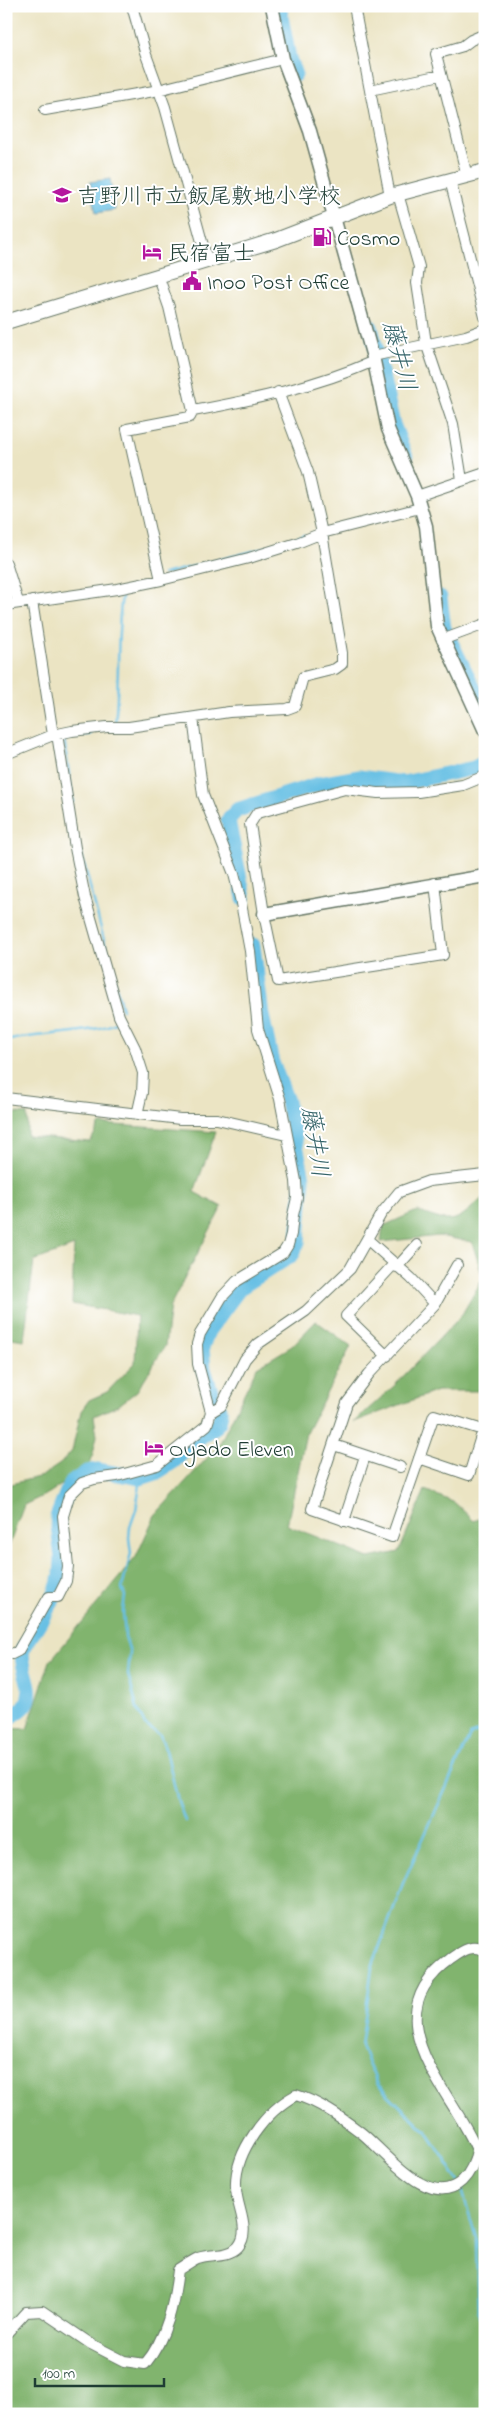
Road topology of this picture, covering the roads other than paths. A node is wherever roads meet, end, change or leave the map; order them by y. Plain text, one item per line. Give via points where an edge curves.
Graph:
1 (132, 6) edge
2 (272, 6) edge
3 (354, 6) edge
4 (485, 34) edge
5 (283, 59) junction
6 (442, 74) junction
7 (160, 90) junction
8 (370, 90) junction
9 (45, 110) dead end
10 (485, 171) edge
11 (467, 176) junction
12 (450, 180) junction
13 (394, 195) junction
14 (338, 215) junction
15 (207, 260) junction
16 (485, 270) edge
17 (473, 272) junction
18 (158, 274) junction
19 (485, 317) edge
20 (6, 322) edge
21 (485, 329) edge
22 (426, 343) junction
23 (376, 357) junction
24 (278, 392) junction
25 (192, 412) junction
26 (485, 473) edge
27 (462, 480) junction
28 (420, 498) junction
29 (322, 531) junction
30 (6, 563) edge
31 (160, 577) junction
32 (32, 601) junction
33 (18, 602) junction
34 (6, 605) edge
35 (485, 624) edge
36 (446, 638) junction
37 (193, 718) junction
38 (485, 731) edge
39 (55, 735) junction
40 (6, 754) edge
41 (485, 776) edge
42 (485, 876) edge
43 (435, 883) junction
44 (264, 914) junction
45 (6, 1098) edge
46 (137, 1114) junction
47 (286, 1135) junction
48 (485, 1175) edge
49 (368, 1240) junction
50 (417, 1246) dead end
51 (457, 1265) dead end
52 (395, 1266) junction
53 (435, 1304) junction
54 (387, 1356) junction
55 (216, 1409) junction
56 (337, 1446) dead end
57 (366, 1456) junction
58 (419, 1458) junction
59 (400, 1467) dead end
60 (344, 1521) junction
61 (12, 1654) dead end
62 (485, 1951) edge
63 (6, 2334) edge

1 - 7 street
2 - 5 street
3 - 8 street
4 - 6 street via 463,46 436,54
5 - 7 street
5 - 14 street
6 - 8 street
6 - 11 street
7 - 9 street
7 - 15 street
8 - 13 street via 377,137
10 - 11 main road
11 - 12 main road
12 - 13 main road
12 - 17 street
13 - 14 main road
13 - 22 street via 419,267
14 - 15 main road via 276,240
14 - 23 street
15 - 18 main road
16 - 17 street
17 - 19 street
18 - 20 main road
18 - 25 street via 169,307
21 - 22 street
22 - 23 street
22 - 27 street via 452,424
23 - 24 street via 350,372
23 - 28 street via 388,429
24 - 25 street
24 - 29 street via 308,472
25 - 31 street via 190,417 127,429
26 - 27 street
27 - 28 street
28 - 29 street
28 - 36 street via 437,626
29 - 31 street via 296,544 249,558
29 - 37 street via 342,664 303,678 295,706 288,710 229,712
30 - 33 street
31 - 32 street
32 - 33 street
32 - 39 street
33 - 34 street
35 - 36 street
36 - 38 street
37 - 39 street
37 - 47 street via 203,795 240,898 250,950 258,1029 280,1099
39 - 40 street
39 - 46 street via 85,897 120,1019 143,1072
41 - 44 street via 462,785 418,792 378,793 345,789 257,813 250,824
42 - 43 street
43 - 44 street
43 - 44 street via 443,955 278,981
45 - 46 street
46 - 47 street via 217,1119
47 - 55 street via 297,1198 288,1245 277,1257 237,1281 222,1297 200,1334 196,1354
48 - 49 street via 429,1181 399,1192 381,1214
49 - 52 street
49 - 55 street via 350,1269 333,1286 306,1311 258,1344 245,1359
50 - 52 street
51 - 53 street
52 - 53 street
52 - 54 street via 346,1316
53 - 54 street
54 - 60 street via 347,1403 312,1509
55 - 61 street via 207,1426 164,1461 82,1483 69,1496 63,1516 68,1566 66,1581 18,1651
56 - 57 street
57 - 59 street
57 - 60 street
58 - 58 street via 434,1415 483,1430 469,1475
58 - 60 street via 392,1537
62 - 63 street via 466,1948 435,1970 419,1999 416,2015 424,2059 477,2150 466,2177 455,2187 436,2189 420,2182 400,2170 361,2132 334,2113 296,2095 280,2104 266,2120 245,2148 237,2166 236,2188 245,2235 240,2245 232,2252 199,2258 178,2270 164,2332 157,2350 145,2364 124,2361 42,2311 26,2312

